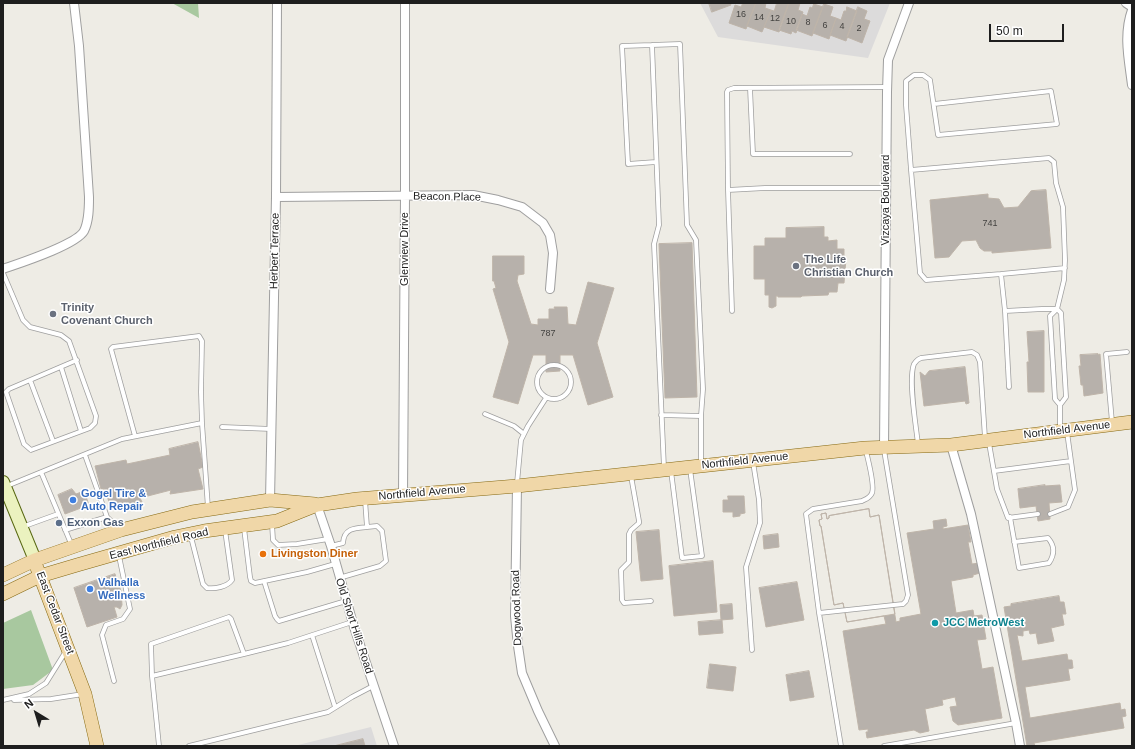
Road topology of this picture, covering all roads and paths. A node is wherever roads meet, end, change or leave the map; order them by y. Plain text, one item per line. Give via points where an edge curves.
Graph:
1 (74, 3) edge
2 (277, 3) edge
3 (405, 3) edge
4 (909, 3) edge
5 (1126, 3) edge
6 (1132, 7) edge
7 (1132, 10) edge
8 (652, 45) junction
9 (1132, 85) edge
10 (887, 87) junction
11 (750, 88) junction
12 (934, 104) junction
13 (850, 154) dead end
14 (656, 162) junction
15 (910, 170) junction
16 (886, 188) junction
17 (728, 190) junction
18 (405, 196) junction
19 (276, 197) junction
20 (1065, 268) junction
21 (3, 269) edge
22 (3, 273) edge
23 (1001, 274) junction
24 (550, 289) dead end
25 (1057, 309) junction
26 (1005, 311) junction
27 (732, 312) dead end
28 (1127, 352) dead end
29 (76, 360) junction
30 (60, 367) junction
31 (30, 380) junction
32 (1009, 387) dead end
33 (546, 398) junction
34 (1060, 405) junction
35 (485, 414) dead end
36 (661, 415) junction
37 (701, 416) junction
38 (1132, 422) edge
39 (202, 423) junction
40 (1113, 424) junction
41 (222, 427) dead end
42 (272, 429) junction
43 (81, 431) junction
44 (1063, 431) junction
45 (524, 434) junction
46 (135, 436) junction
47 (987, 440) junction
48 (53, 441) junction
49 (951, 445) junction
50 (918, 446) junction
51 (865, 448) junction
52 (884, 448) junction
53 (85, 454) junction
54 (753, 460) junction
55 (1071, 461) junction
56 (695, 466) junction
57 (667, 469) junction
58 (994, 471) junction
59 (41, 472) junction
60 (630, 473) junction
61 (4, 485) edge
62 (517, 486) junction
63 (404, 495) junction
64 (361, 498) junction
65 (270, 500) junction
66 (317, 505) junction
67 (208, 509) junction
68 (58, 514) junction
69 (1038, 514) dead end
70 (1050, 514) dead end
71 (106, 517) junction
72 (1010, 517) junction
73 (272, 522) junction
74 (244, 526) junction
75 (22, 527) junction
76 (367, 527) junction
77 (224, 528) junction
78 (65, 530) junction
79 (121, 530) junction
80 (204, 531) junction
81 (190, 534) junction
82 (1014, 542) junction
83 (330, 543) junction
84 (72, 547) junction
85 (118, 554) junction
86 (35, 560) junction
87 (335, 564) junction
88 (3, 575) edge
89 (40, 576) junction
90 (339, 578) junction
91 (264, 581) junction
92 (3, 594) edge
93 (346, 601) junction
94 (650, 601) dead end
95 (819, 613) junction
96 (352, 622) junction
97 (312, 636) junction
98 (68, 647) junction
99 (752, 650) dead end
100 (244, 654) junction
101 (152, 676) junction
102 (114, 681) dead end
103 (373, 686) junction
104 (85, 694) junction
105 (4, 700) edge
106 (335, 707) junction
107 (1016, 723) junction
108 (97, 746) edge
109 (159, 746) edge
110 (189, 746) edge
111 (394, 746) edge
112 (555, 746) edge
113 (841, 746) edge
114 (884, 746) edge
115 (1020, 746) edge

1 - 21 street via 89,212 83,231 72,242
2 - 19 street, Herbert Terrace
3 - 18 street, Glenview Drive
4 - 10 street, Vizcaya Boulevard via 888,60
5 - 6 street
7 - 9 street via 1126,33
8 - 14 lane
8 - 14 lane via 622,46 628,164
8 - 37 lane via 680,44 687,225 696,240 703,389
10 - 11 lane
10 - 16 street, Vizcaya Boulevard
11 - 13 lane via 753,154
11 - 17 lane via 734,88 727,92
12 - 12 lane via 938,135 1057,124 1051,91
12 - 15 lane via 930,80 927,77 914,76 906,81
14 - 36 lane via 659,225 654,244
15 - 20 lane via 1049,158 1054,162 1056,183 1063,207
15 - 23 lane via 920,273 926,280
16 - 17 lane
16 - 52 street, Vizcaya Boulevard
17 - 27 lane
18 - 19 street, Beacon Place
18 - 24 street, Beacon Place via 473,195 522,207 543,223 550,235 553,253
18 - 63 street, Glenview Drive
19 - 42 street, Herbert Terrace
20 - 23 lane
20 - 25 lane
22 - 29 lane via 23,320 30,327 66,338
23 - 26 lane
25 - 26 lane
25 - 34 lane via 1061,313 1066,397
25 - 34 lane via 1050,316 1055,399
26 - 32 lane
28 - 40 lane via 1106,354
29 - 30 lane
29 - 43 lane via 96,416 93,426
30 - 31 lane
30 - 43 lane
31 - 48 lane
31 - 48 lane via 6,392 24,444 31,450
33 - 33 lane via 562,398 570,390 571,378 560,366 554,365 543,369 537,378 538,390
33 - 45 lane
34 - 44 lane
35 - 45 lane via 514,426
36 - 37 lane
36 - 57 lane
37 - 56 lane
38 - 40 main road, Northfield Avenue
39 - 46 lane
39 - 46 lane via 202,341 199,336 113,347 110,349
39 - 67 lane
40 - 44 main road, Northfield Avenue
41 - 42 lane
42 - 65 street, Herbert Terrace
43 - 48 lane
44 - 47 main road, Northfield Avenue
44 - 55 lane
45 - 62 lane via 521,440
46 - 53 lane
47 - 49 main road, Northfield Avenue
47 - 50 lane via 980,362 977,355 972,352 921,358 914,364 912,380
47 - 58 lane
49 - 50 main road, Northfield Avenue
49 - 107 street via 971,514
50 - 52 main road, Northfield Avenue
51 - 52 main road, Northfield Avenue
51 - 54 main road, Northfield Avenue
51 - 95 lane via 871,470 872,492 868,498 813,509 806,514
52 - 95 lane via 908,594 906,601 903,604
53 - 59 lane
53 - 71 lane
54 - 56 main road, Northfield Avenue
54 - 99 lane via 760,523 746,567
55 - 58 lane
55 - 70 lane via 1075,490 1068,507
56 - 57 main road, Northfield Avenue
56 - 57 lane via 702,556 682,558
57 - 60 main road, Northfield Avenue
58 - 72 lane via 997,489 1008,518
59 - 61 lane
59 - 68 lane
60 - 62 main road, Northfield Avenue
60 - 94 lane via 639,523 629,534 629,562 621,570 622,600 624,603
61 - 75 main road, East Cedar Street
62 - 63 main road, Northfield Avenue
62 - 112 street, Dogwood Road via 518,646 522,673
63 - 64 main road, Northfield Avenue
64 - 66 main road, East Northfield Road
64 - 76 lane
65 - 66 main road, East Northfield Road
65 - 67 main road, East Northfield Road
65 - 80 main road via 266,514 211,522
66 - 73 main road, East Northfield Road
66 - 83 street, Old Short Hills Road
67 - 79 main road, East Northfield Road
68 - 75 lane
68 - 78 lane
69 - 72 lane
71 - 78 lane
71 - 79 lane
72 - 82 lane
73 - 74 main road, East Northfield Road
73 - 83 lane via 273,540 278,545
74 - 77 main road, East Northfield Road
74 - 91 lane via 250,577 255,583
75 - 86 main road, East Cedar Street
76 - 83 lane via 351,528 343,538 343,543
76 - 90 lane via 378,526 382,531 386,561 380,566
77 - 80 main road, East Northfield Road
77 - 81 lane via 232,580 228,585 214,588 207,588 203,584
78 - 84 lane
79 - 84 main road, East Northfield Road
80 - 81 main road, East Northfield Road
81 - 85 main road, East Northfield Road
82 - 82 lane via 1020,568 1049,563 1053,558 1054,549 1048,538
83 - 87 street, Old Short Hills Road
84 - 86 main road, East Northfield Road
85 - 89 main road, East Northfield Road
85 - 102 lane via 130,610 123,619 106,625 102,635
86 - 88 main road, East Northfield Road
86 - 89 main road, East Cedar Street
87 - 90 street, Old Short Hills Road
87 - 91 lane
89 - 92 main road, East Northfield Road
89 - 98 main road, East Cedar Street
90 - 93 street, Old Short Hills Road
91 - 93 lane via 276,619 279,620
93 - 96 street, Old Short Hills Road
95 - 113 lane
96 - 97 lane
96 - 103 street, Old Short Hills Road
97 - 100 lane
97 - 106 lane
98 - 104 main road, East Cedar Street
98 - 105 lane via 46,683 29,694
100 - 101 lane
100 - 101 lane via 229,617 151,644
101 - 109 lane
103 - 106 lane
103 - 111 street, Old Short Hills Road
104 - 105 lane via 52,699
104 - 108 main road, East Cedar Street
106 - 110 lane via 328,712
107 - 114 lane
107 - 115 street

